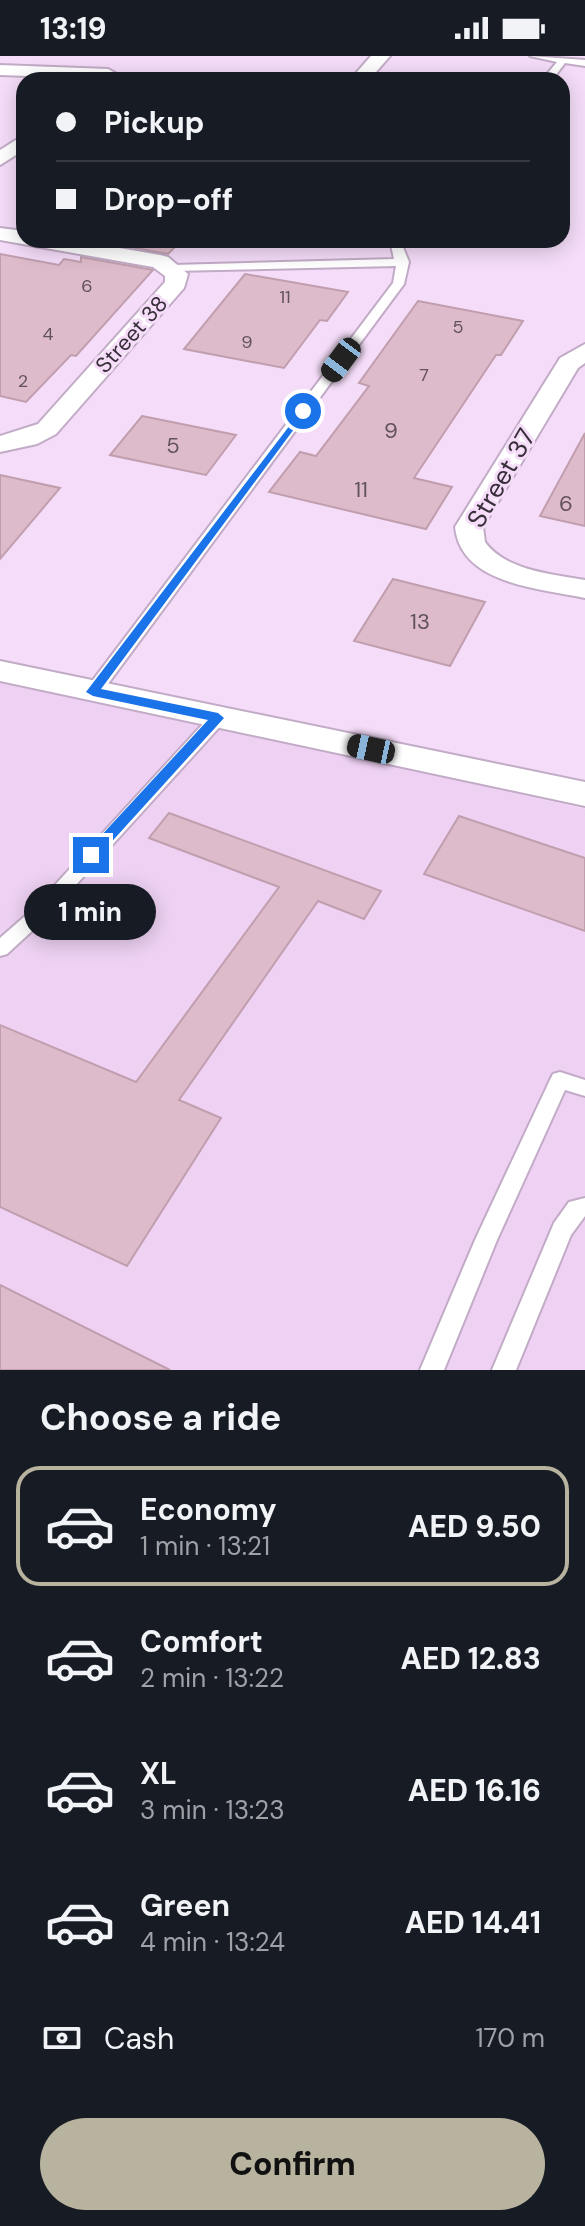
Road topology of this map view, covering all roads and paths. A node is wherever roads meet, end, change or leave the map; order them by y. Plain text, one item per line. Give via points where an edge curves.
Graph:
1 (381, 56) edge
2 (534, 56) edge
3 (563, 60) junction
4 (585, 63) edge
5 (5, 65) edge
6 (96, 72) edge
7 (366, 72) edge
8 (553, 72) edge
9 (85, 248) edge
10 (398, 248) edge
11 (403, 262) junction
12 (172, 268) junction
13 (585, 351) edge
14 (0, 444) edge
15 (585, 589) edge
16 (0, 671) edge
17 (93, 692) junction
18 (218, 718) junction
19 (585, 794) edge
20 (0, 949) edge
21 (585, 1088) edge
22 (585, 1207) edge
23 (432, 1370) edge
24 (504, 1370) edge

1 - 7 street
2 - 3 lane
3 - 4 lane
3 - 8 lane
5 - 6 street
9 - 12 street, Street 38
10 - 11 lane
11 - 12 lane
11 - 17 lane via 398,284
12 - 14 street, Street 38 via 176,283 47,429
13 - 15 street, Street 37 via 569,363 469,527 468,538 483,560 500,568
16 - 17 street
17 - 18 street
18 - 19 street
18 - 20 lane via 38,915
21 - 23 lane via 560,1080
22 - 24 lane via 577,1209 562,1230

